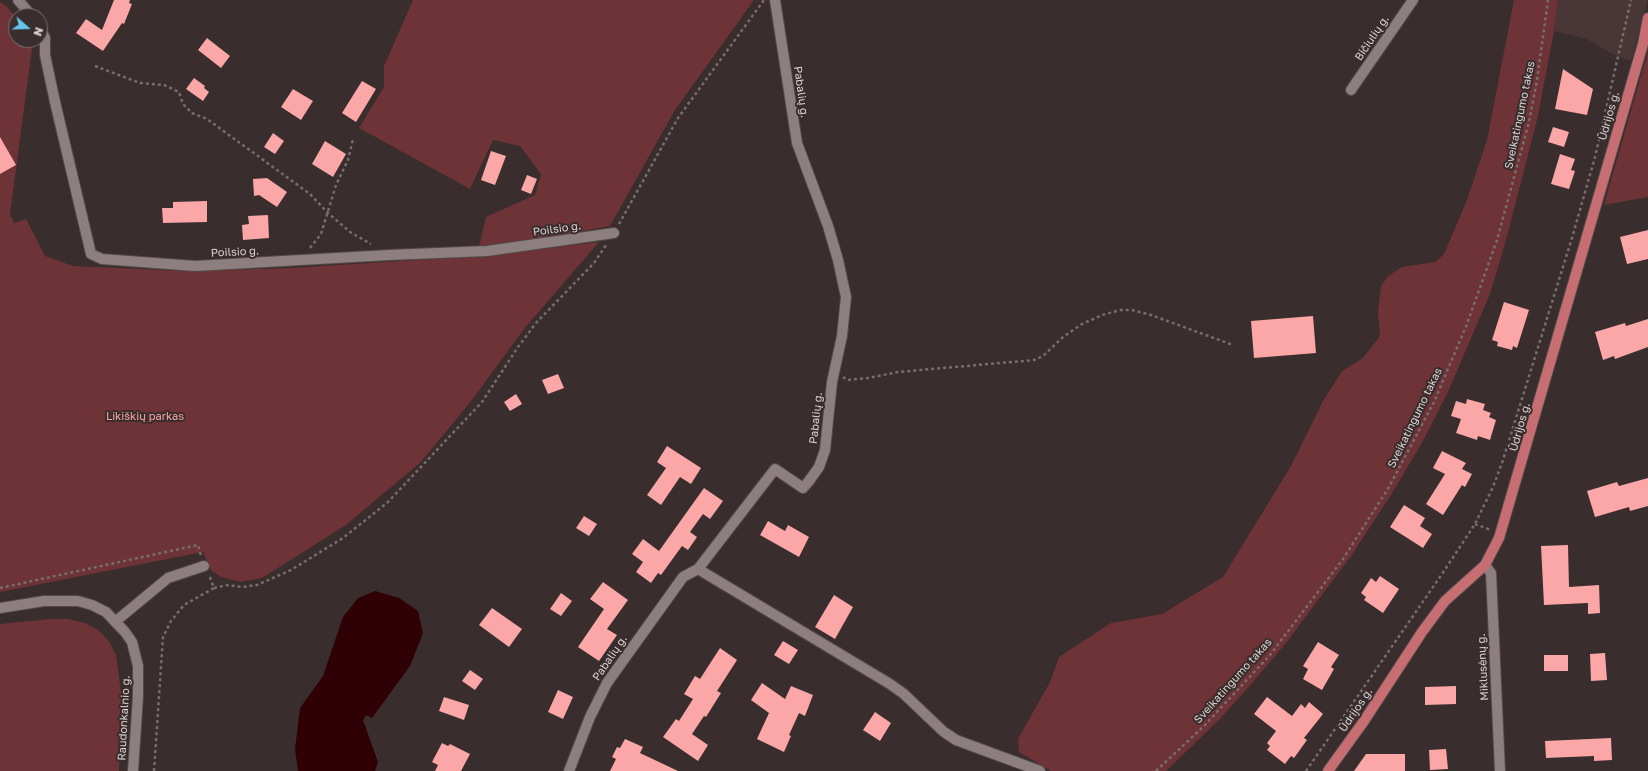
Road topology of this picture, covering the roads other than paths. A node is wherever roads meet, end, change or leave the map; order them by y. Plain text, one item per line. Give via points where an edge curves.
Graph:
1 (18, 0) edge
2 (775, 0) edge
3 (1413, 0) edge
4 (25, 8) edge
5 (1648, 18) edge
6 (1646, 40) edge
7 (45, 48) edge
8 (1351, 90) dead end
9 (614, 234) road end
10 (1485, 564) junction
11 (204, 566) dead end
12 (698, 569) junction
13 (0, 608) edge
14 (116, 621) junction
15 (133, 771) edge
16 (569, 771) edge
17 (1040, 771) edge
18 (1328, 771) edge
19 (1500, 771) edge

1 - 4 street
2 - 12 street, Pabalių g. via 797,143 830,233 846,297 842,336 834,372 825,450 810,481 803,488 775,469
3 - 8 street, Bičiulių g.
5 - 6 main road, Ūdrijos g.
6 - 10 main road, Ūdrijos g. via 1501,533
7 - 9 street, Poilsio g. via 54,102 91,254 102,259 195,266 486,251
10 - 18 main road, Ūdrijos g. via 1445,602 1422,632
10 - 19 street, Miklusėnų g. via 1491,573
11 - 14 street via 168,578
12 - 16 street, Pabalių g. via 683,578 607,683 590,717
12 - 17 street via 890,684 956,740
13 - 14 street, Raudonkalnio g. via 44,601 78,601 106,612
14 - 15 street, Raudonkalnio g. via 132,642 138,666

